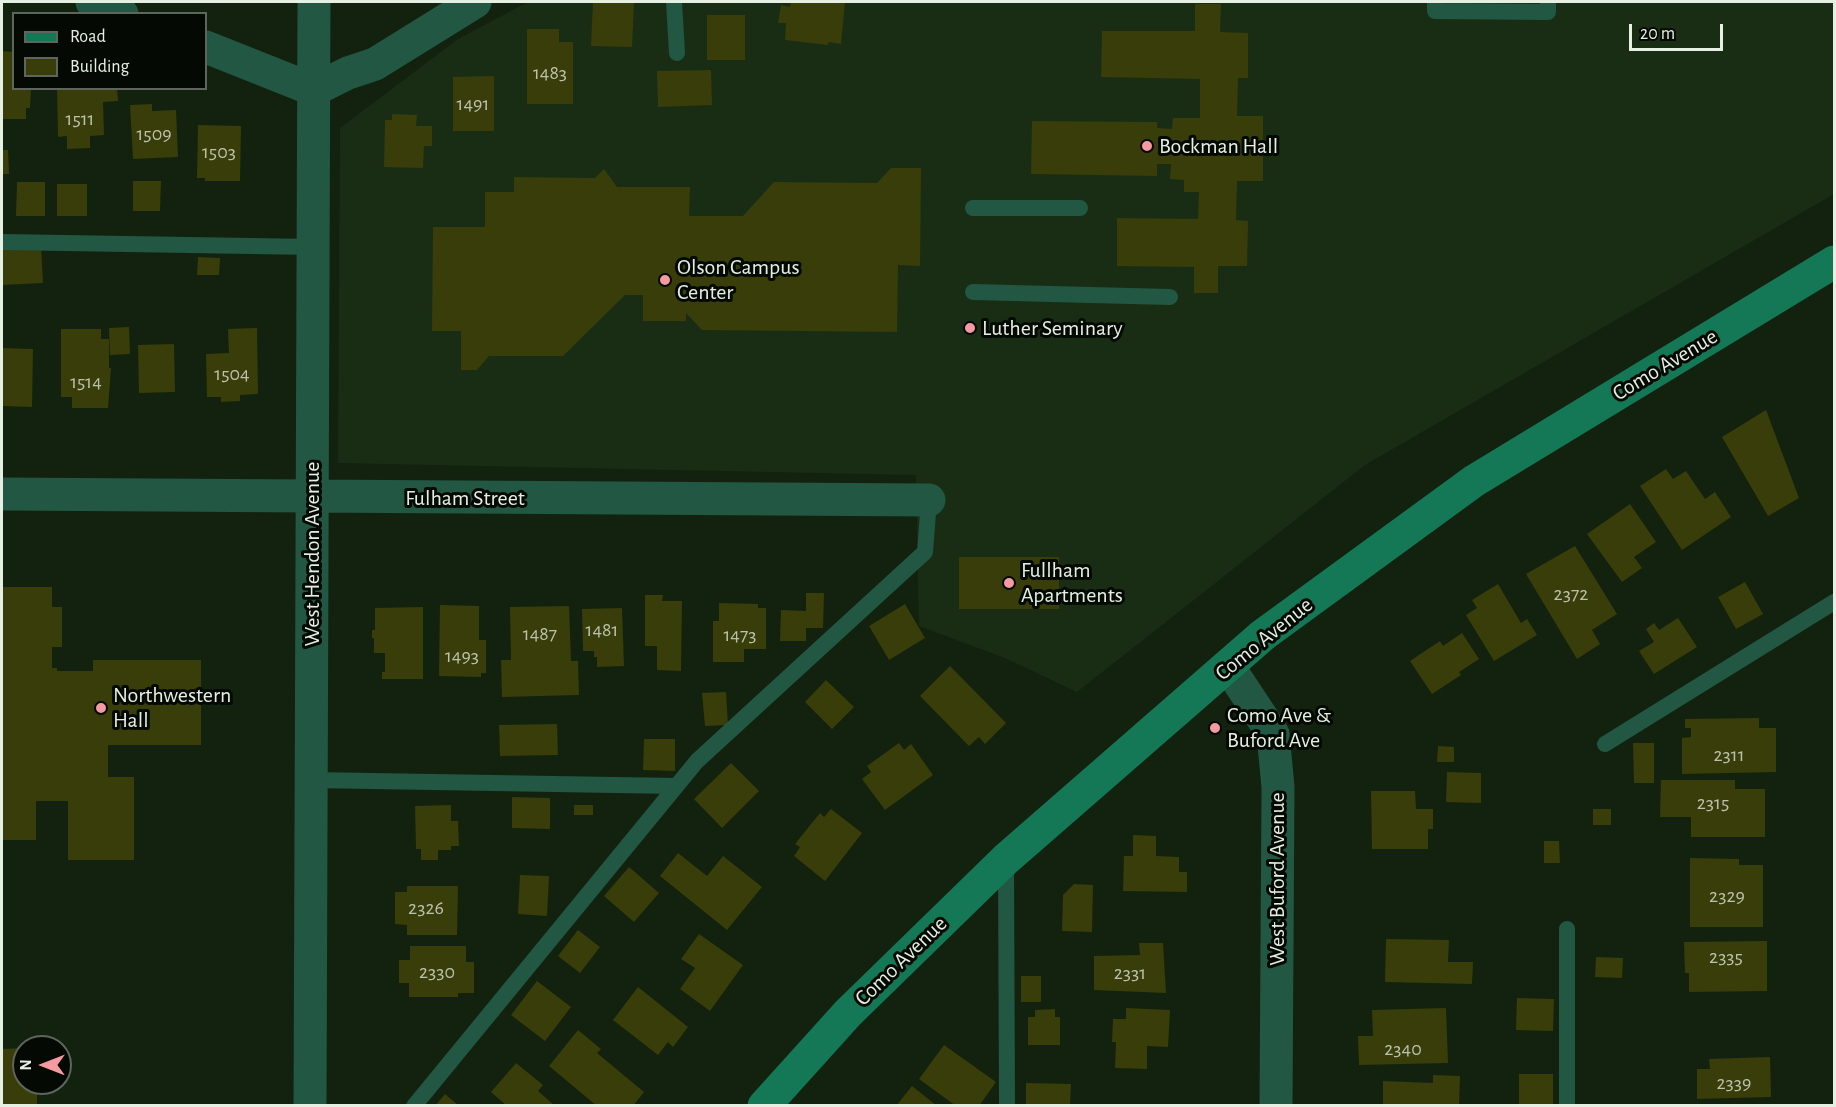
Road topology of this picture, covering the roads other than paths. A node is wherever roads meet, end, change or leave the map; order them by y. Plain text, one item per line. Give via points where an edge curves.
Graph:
1 (92, 2) edge
2 (314, 2) edge
3 (475, 2) edge
4 (674, 2) edge
5 (1435, 2) edge
6 (1548, 2) edge
7 (117, 12) edge
8 (207, 47) edge
9 (677, 53) dead end
10 (314, 90) junction
11 (973, 208) dead end
12 (1080, 208) dead end
13 (2, 242) edge
14 (314, 247) junction
15 (1834, 262) edge
16 (973, 292) dead end
17 (1170, 297) dead end
18 (2, 494) edge
19 (312, 496) junction
20 (929, 500) joint
21 (1834, 602) edge
22 (1228, 666) junction
23 (1605, 744) dead end
24 (311, 780) junction
25 (676, 786) junction
26 (1006, 859) junction
27 (1567, 929) dead end
28 (310, 1106) edge
29 (414, 1106) edge
30 (764, 1106) edge
31 (1007, 1106) edge
32 (1276, 1106) edge
33 (1567, 1106) edge

1 - 7 street
2 - 10 street, West Hendon Avenue
3 - 10 street via 375,63
4 - 9 lane
5 - 6 lane via 1435,11 1548,12
8 - 10 street
10 - 14 street, West Hendon Avenue
11 - 12 lane
13 - 14 lane
14 - 19 street, West Hendon Avenue
15 - 22 main road, Como Avenue via 1474,481 1263,635
16 - 17 lane
18 - 19 street, Fulham Street
19 - 20 street, Fulham Street
19 - 24 street, West Hendon Avenue
20 - 25 lane via 925,552 697,761
21 - 23 lane
22 - 26 main road, Como Avenue
22 - 32 street, West Buford Avenue via 1274,734 1278,788
24 - 25 lane
24 - 28 street, West Hendon Avenue
25 - 29 lane
26 - 30 main road, Como Avenue via 848,1013
26 - 31 lane
27 - 33 lane

